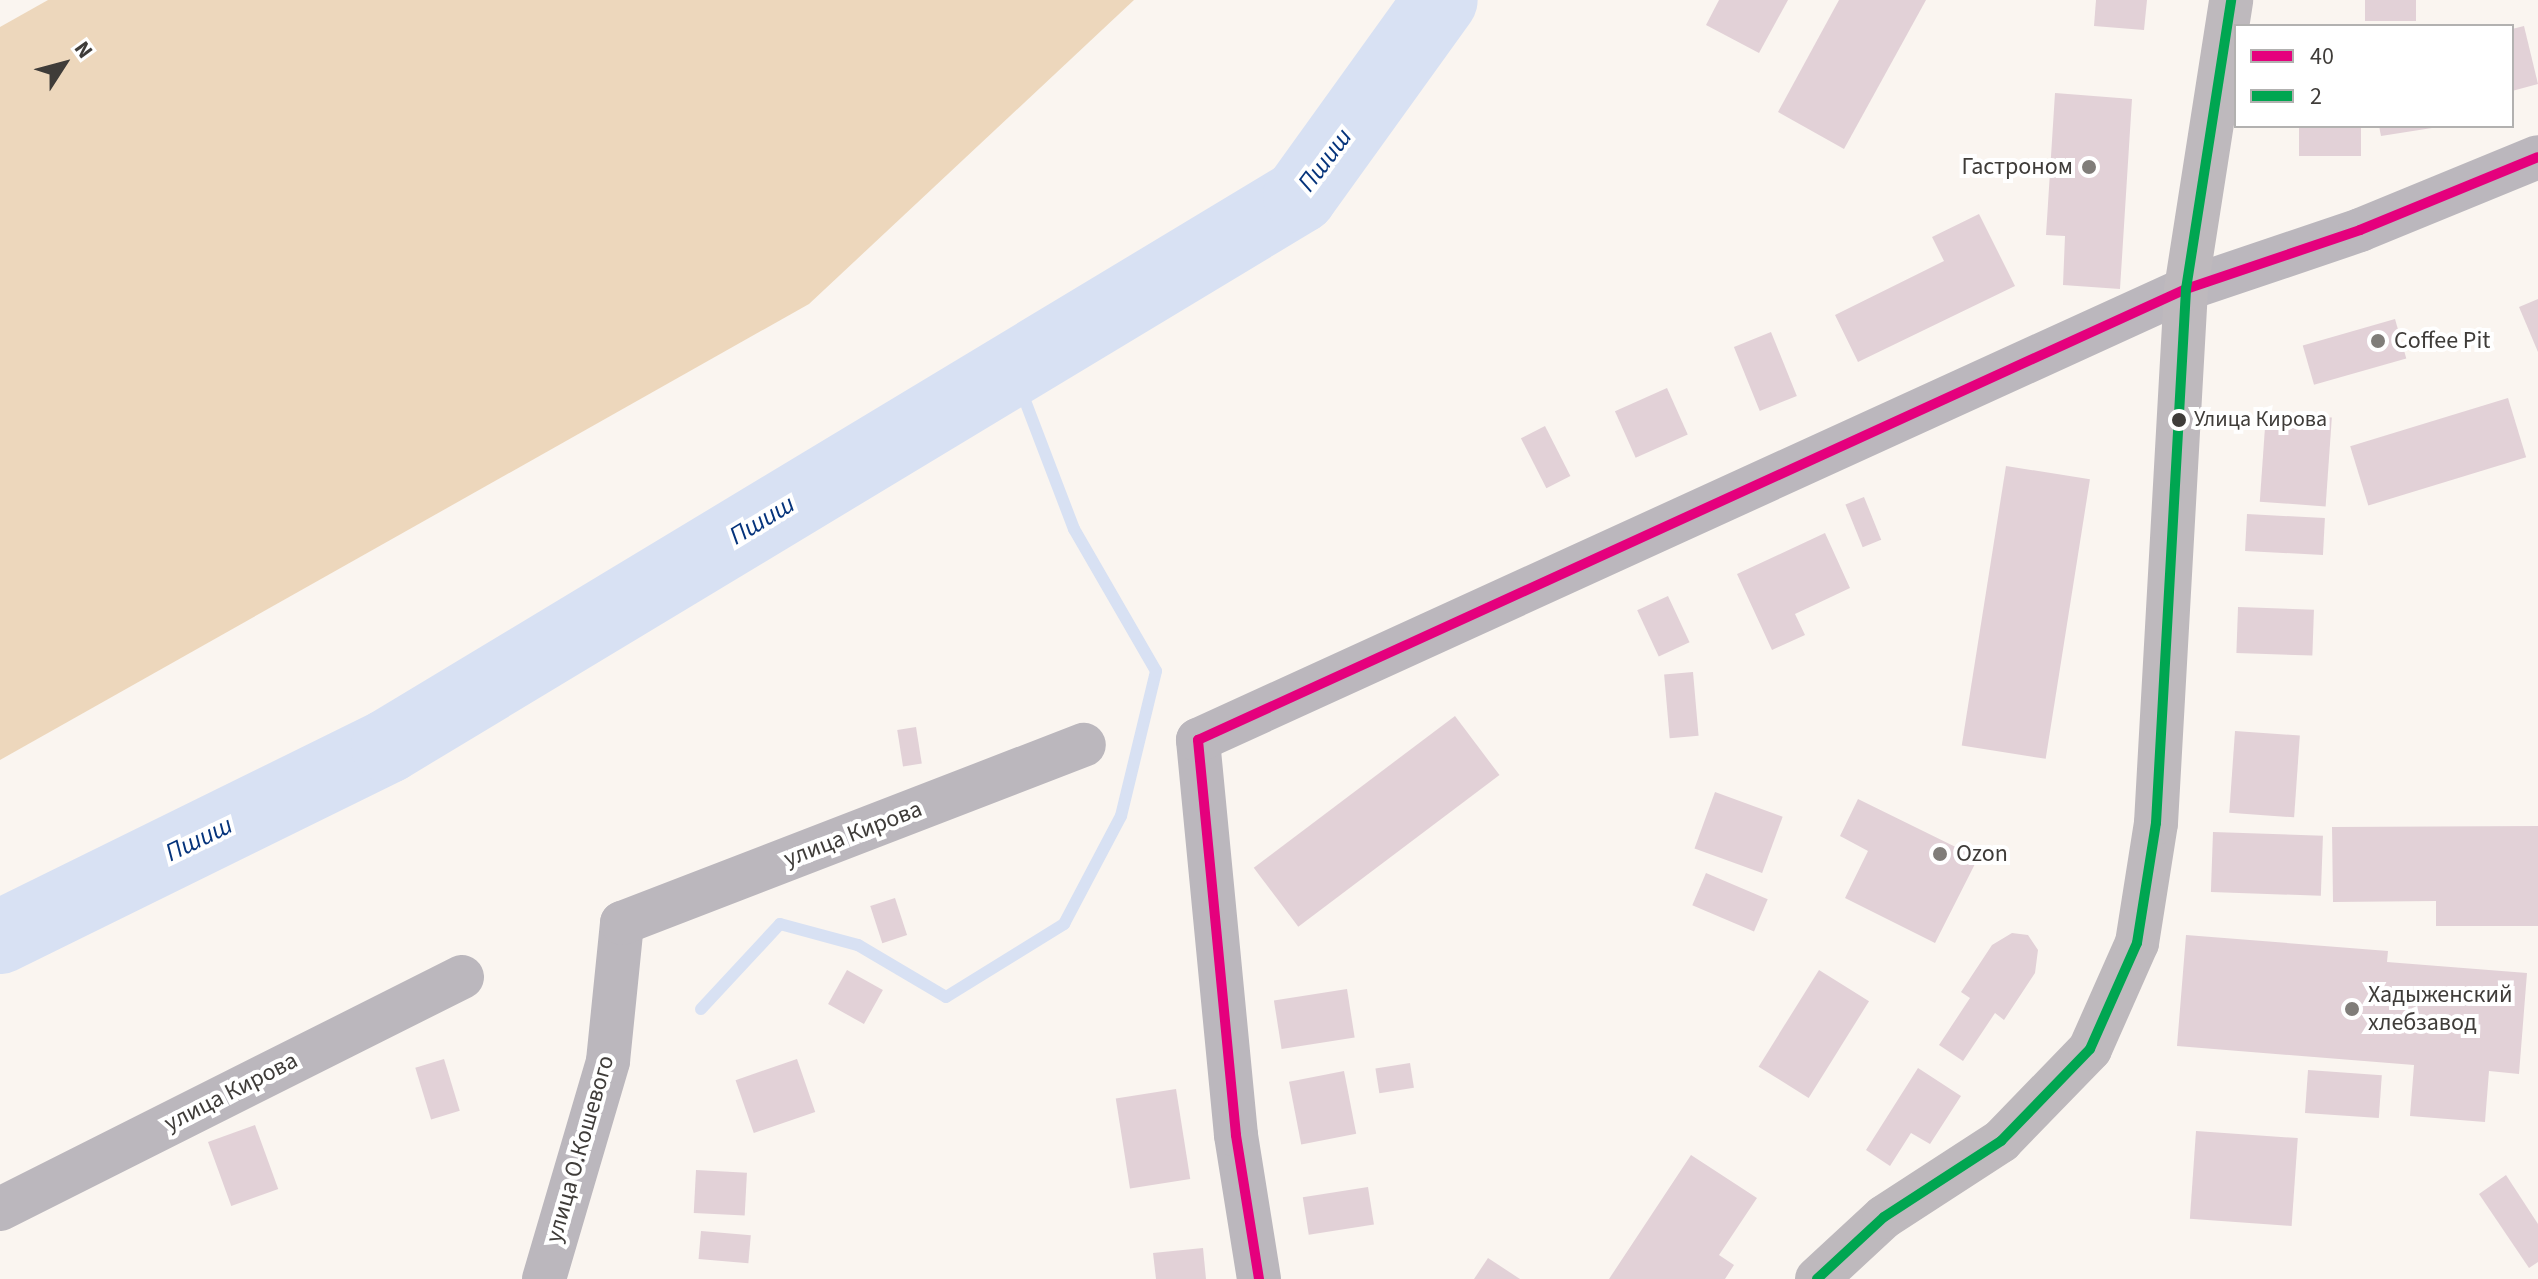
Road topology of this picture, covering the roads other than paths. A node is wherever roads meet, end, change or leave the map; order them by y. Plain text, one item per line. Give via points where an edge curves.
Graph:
1 (2231, 0) edge
2 (2538, 157) edge
3 (2186, 289) junction
4 (1084, 745) dead end
5 (622, 923) joint
6 (462, 977) dead end
7 (0, 1209) edge
8 (544, 1279) edge
9 (1259, 1279) edge
10 (1817, 1279) edge

1 - 3 main road
2 - 3 street via 2360,230
3 - 9 street via 1198,740 1236,1135
3 - 10 main road via 2156,823 2137,943 2090,1049 2001,1141 1884,1217
4 - 5 street, улица Кирова
5 - 8 street, улица О.Кошевого via 608,1061
6 - 7 street, улица Кирова

